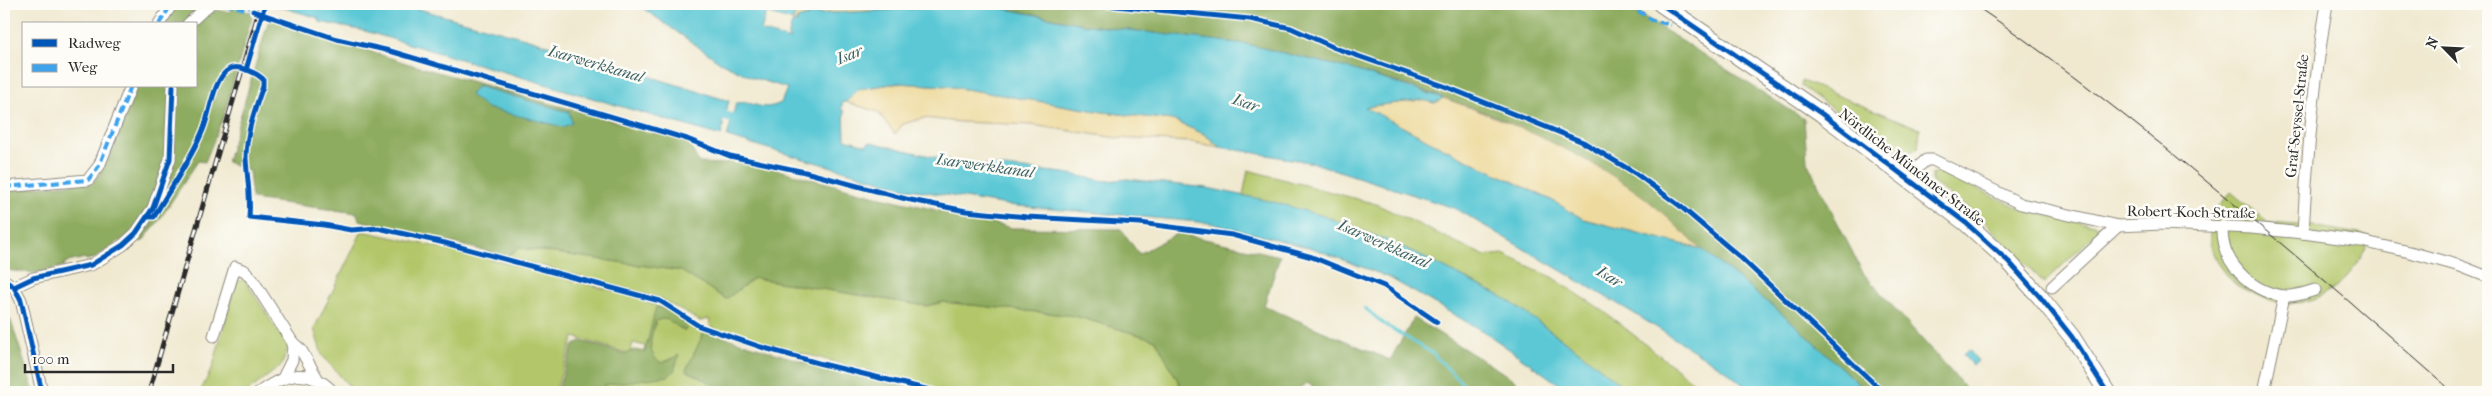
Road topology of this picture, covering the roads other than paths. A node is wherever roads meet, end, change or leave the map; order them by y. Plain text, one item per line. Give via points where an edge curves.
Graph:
1 (172, 4) edge
2 (1661, 4) edge
3 (2327, 4) edge
4 (208, 7) edge
5 (160, 22) edge
6 (190, 22) edge
7 (130, 88) edge
8 (173, 88) edge
9 (1907, 177) junction
10 (4, 187) edge
11 (2118, 226) junction
12 (2222, 226) junction
13 (2302, 233) junction
14 (2488, 277) edge
15 (4, 280) edge
16 (14, 287) junction
17 (2052, 287) dead end
18 (2315, 290) dead end
19 (2284, 296) junction
20 (214, 336) dead end
21 (293, 343) junction
22 (283, 378) junction
23 (316, 378) junction
24 (42, 392) edge
25 (260, 392) edge
26 (333, 392) edge
27 (2107, 392) edge
28 (2264, 392) edge

1 - 5 street
2 - 9 main road, Nördliche Münchner Straße via 1822,114
3 - 13 street, Graf-Seyssel-Straße via 2308,140
4 - 6 street
7 - 10 street via 99,166 88,180
8 - 16 street via 170,159 153,208 136,233 123,245 91,264 33,278
9 - 11 street, Robert-Koch-Straße via 1921,163 1933,160 2020,204
9 - 27 main road, Nördliche Münchner Straße via 2009,262 2072,336
11 - 12 street, Robert-Koch-Straße
11 - 17 street
12 - 13 street, Robert-Koch-Straße
12 - 19 street via 2221,238 2229,258 2244,279
13 - 14 street, Robert-Koch-Straße via 2410,252
15 - 16 street
16 - 24 street via 21,300
18 - 19 street
19 - 28 street
20 - 21 street via 235,267 252,279
21 - 22 street via 292,360
21 - 23 street via 301,350
22 - 23 street via 299,375
22 - 25 street
23 - 26 street

